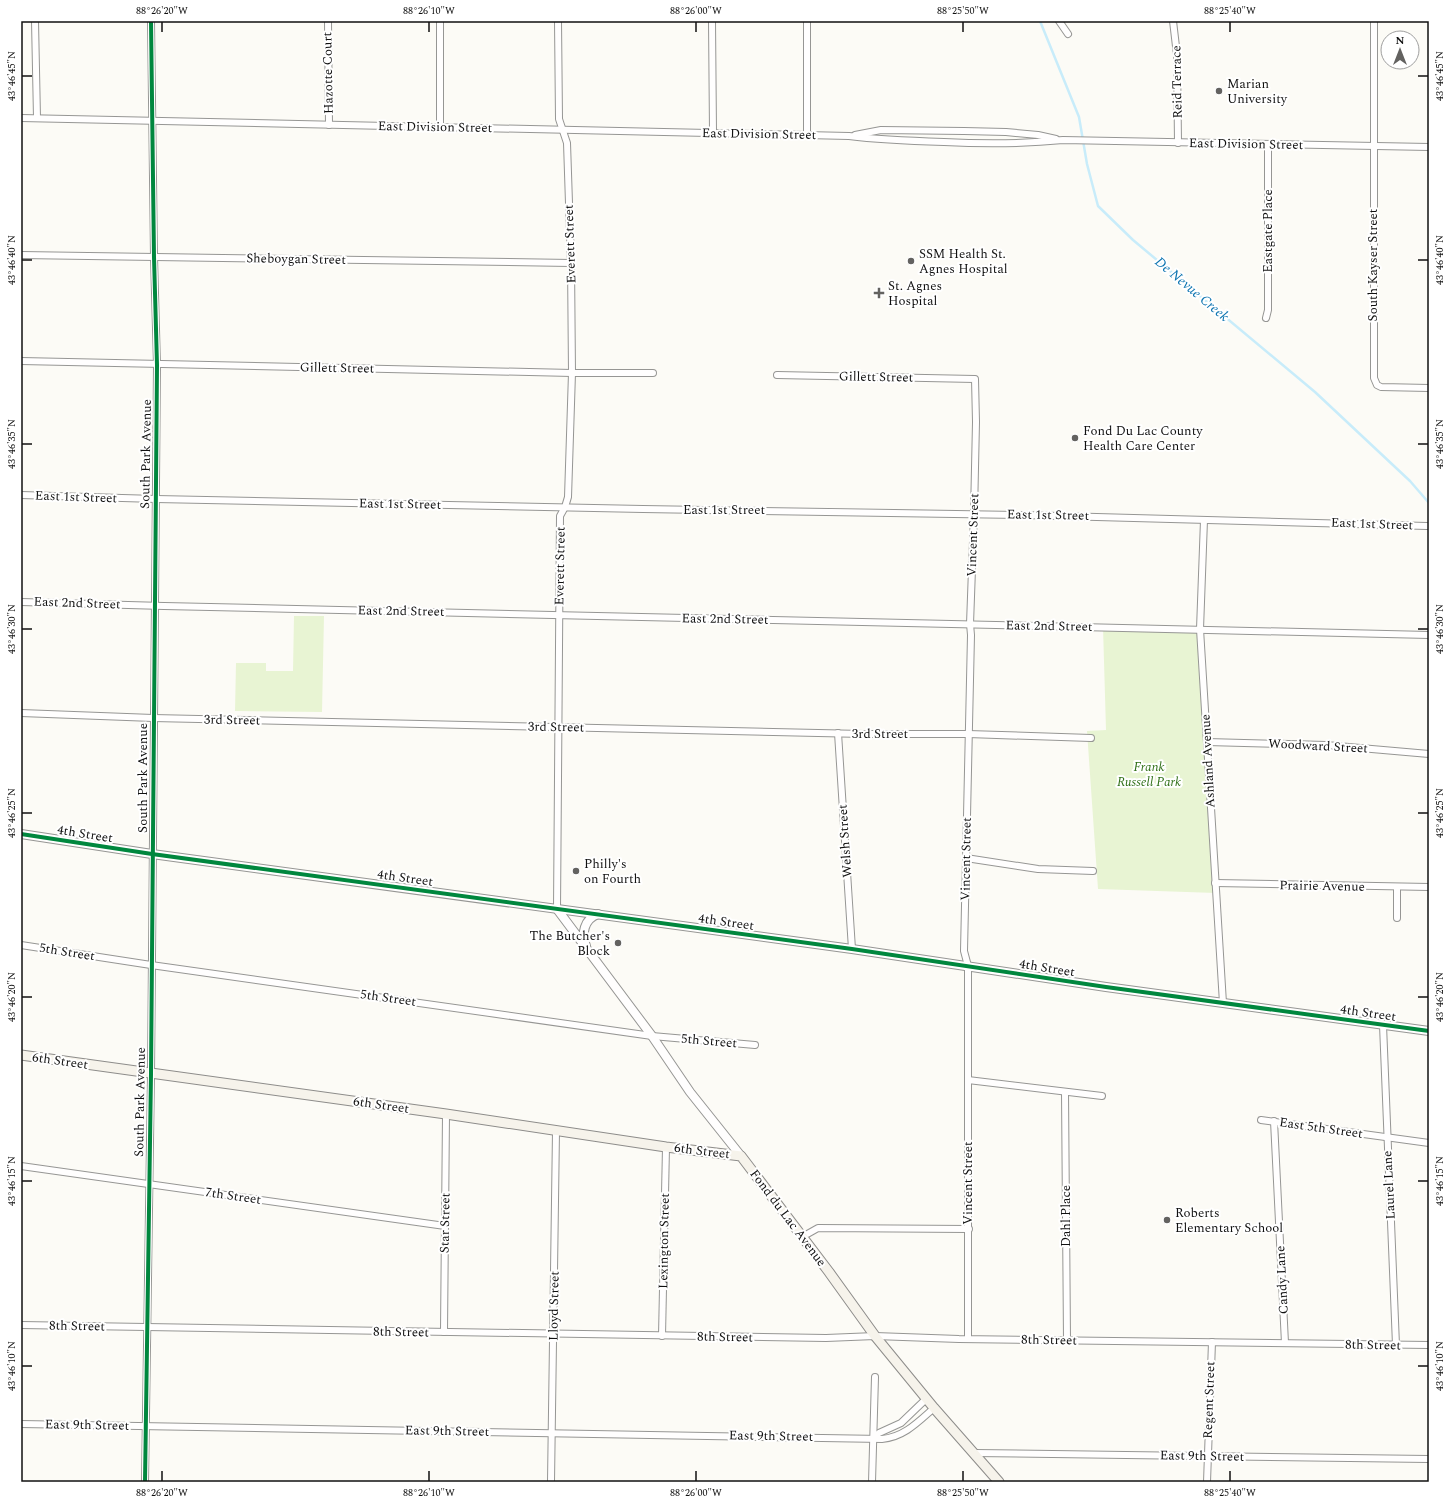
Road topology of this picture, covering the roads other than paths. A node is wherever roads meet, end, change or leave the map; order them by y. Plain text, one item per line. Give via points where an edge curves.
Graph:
1 (35, 21) edge
2 (151, 21) edge
3 (328, 21) edge
4 (440, 21) edge
5 (558, 21) edge
6 (712, 21) edge
7 (807, 21) edge
8 (1059, 21) edge
9 (1173, 21) edge
10 (1374, 21) edge
11 (1068, 34) dead end
12 (21, 118) edge
13 (37, 118) junction
14 (152, 122) junction
15 (329, 125) junction
16 (440, 127) junction
17 (562, 129) junction
18 (713, 132) junction
19 (807, 135) junction
20 (849, 136) junction
21 (1063, 140) junction
22 (1178, 143) junction
23 (1268, 144) junction
24 (1374, 146) junction
25 (1429, 147) edge
26 (21, 255) edge
27 (154, 257) junction
28 (571, 263) junction
29 (1266, 318) dead end
30 (21, 362) edge
31 (157, 365) junction
32 (572, 373) junction
33 (653, 373) dead end
34 (777, 375) dead end
35 (975, 380) joint
36 (1429, 388) edge
37 (21, 495) edge
38 (156, 499) junction
39 (565, 507) junction
40 (974, 514) junction
41 (1204, 520) junction
42 (1426, 526) dead end
43 (21, 602) edge
44 (154, 606) junction
45 (559, 615) junction
46 (970, 624) junction
47 (1200, 629) junction
48 (1429, 635) edge
49 (21, 713) edge
50 (153, 718) junction
51 (558, 727) junction
52 (838, 733) junction
53 (968, 734) junction
54 (1091, 738) dead end
55 (1207, 742) junction
56 (1429, 754) edge
57 (21, 834) edge
58 (152, 854) junction
59 (966, 858) junction
60 (1093, 871) dead end
61 (1215, 883) junction
62 (1397, 887) junction
63 (1429, 887) edge
64 (557, 909) junction
65 (598, 914) junction
66 (1397, 918) dead end
67 (21, 945) edge
68 (587, 949) junction
69 (852, 949) junction
70 (151, 965) junction
71 (968, 966) junction
72 (1223, 1002) junction
73 (1383, 1025) junction
74 (1429, 1031) edge
75 (652, 1036) junction
76 (755, 1045) dead end
77 (21, 1055) edge
78 (151, 1074) junction
79 (968, 1080) junction
80 (1065, 1092) junction
81 (1102, 1096) dead end
82 (446, 1114) junction
83 (1261, 1120) dead end
84 (1274, 1121) junction
85 (556, 1130) junction
86 (1386, 1137) junction
87 (1429, 1142) edge
88 (666, 1147) junction
89 (741, 1156) junction
90 (21, 1166) edge
91 (149, 1184) junction
92 (445, 1226) junction
93 (968, 1228) junction
94 (802, 1237) junction
95 (21, 1325) edge
96 (147, 1328) junction
97 (444, 1332) junction
98 (553, 1334) junction
99 (662, 1336) junction
100 (874, 1336) junction
101 (968, 1339) junction
102 (1067, 1340) junction
103 (1212, 1342) junction
104 (1285, 1343) junction
105 (1396, 1345) junction
106 (1429, 1345) edge
107 (875, 1377) dead end
108 (926, 1399) junction
109 (934, 1408) junction
110 (21, 1424) edge
111 (146, 1426) junction
112 (552, 1432) junction
113 (873, 1438) junction
114 (974, 1453) junction
115 (1207, 1456) junction
116 (1429, 1459) edge
117 (145, 1482) edge
118 (551, 1482) edge
119 (872, 1482) edge
120 (999, 1482) edge
121 (1207, 1482) edge

1 - 13 street
2 - 14 street, South Park Avenue
3 - 15 street, Hazotte Court
4 - 16 street
5 - 17 street, Everett Street
6 - 18 street
7 - 19 street
8 - 11 street
9 - 22 street, Reid Terrace via 1178,55
10 - 24 street, South Kayser Street
12 - 13 street, East Division Street
13 - 14 street, East Division Street
14 - 15 street, East Division Street
14 - 27 street, South Park Avenue
15 - 16 street, East Division Street
16 - 17 street, East Division Street
17 - 18 street, East Division Street
17 - 28 street, Everett Street via 567,144
18 - 19 street, East Division Street
19 - 20 street, East Division Street
20 - 21 street, East Division Street via 880,140 964,143 1032,143
20 - 21 street, East Division Street via 881,130 992,132 1038,135
21 - 22 street, East Division Street
22 - 23 street, East Division Street
23 - 24 street, East Division Street
23 - 29 street, Eastgate Place
24 - 25 street, East Division Street
24 - 36 street, South Kayser Street via 1374,378 1376,384 1381,387
26 - 27 street, Sheboygan Street
27 - 28 street, Sheboygan Street
27 - 31 street, South Park Avenue
28 - 32 street, Everett Street
30 - 31 street, Gillett Street
31 - 32 street, Gillett Street
31 - 38 street, South Park Avenue
32 - 33 street, Gillett Street
32 - 39 street, Everett Street via 568,497
34 - 35 street, Gillett Street
35 - 40 street, Vincent Street
37 - 38 street, East 1st Street
38 - 39 street, East 1st Street
38 - 44 street, South Park Avenue
39 - 40 street, East 1st Street
39 - 45 street, Everett Street via 560,516
40 - 41 street, East 1st Street
40 - 46 street, Vincent Street
41 - 42 street, East 1st Street
41 - 47 street, Ashland Avenue
43 - 44 street, East 2nd Street
44 - 45 street, East 2nd Street
44 - 50 street, South Park Avenue
45 - 46 street, East 2nd Street
45 - 51 street, Everett Street
46 - 47 street, East 2nd Street
46 - 53 street, Vincent Street
47 - 48 street, East 2nd Street
47 - 55 street, Ashland Avenue
49 - 50 street, 3rd Street
50 - 51 street, 3rd Street
50 - 58 street, South Park Avenue
51 - 52 street, 3rd Street
51 - 64 street, Everett Street
52 - 53 street, 3rd Street
52 - 69 street, Welsh Street
53 - 54 street, 3rd Street
53 - 59 street, Vincent Street
55 - 56 street, Woodward Street via 1326,745
55 - 61 street, Ashland Avenue
57 - 58 street, 4th Street
58 - 64 street, 4th Street
58 - 70 street, South Park Avenue
59 - 60 street via 1038,869
59 - 71 street, Vincent Street via 964,951
61 - 62 street, Prairie Avenue
61 - 72 street, Ashland Avenue
62 - 63 street, Prairie Avenue
62 - 66 street
64 - 65 street, 4th Street
64 - 68 street, Fond du Lac Avenue
65 - 68 street via 589,920 585,928 584,941
65 - 69 street, 4th Street
67 - 70 street, 5th Street
68 - 75 street, Fond du Lac Avenue
69 - 71 street, 4th Street
70 - 75 street, 5th Street
70 - 78 street, South Park Avenue
71 - 72 street, 4th Street
71 - 79 street, Vincent Street
72 - 73 street, 4th Street
73 - 74 street, 4th Street
73 - 86 street, Laurel Lane
75 - 76 street, 5th Street
75 - 89 street, Fond du Lac Avenue via 690,1092
77 - 78 main road, 6th Street
78 - 82 main road, 6th Street
78 - 91 street, South Park Avenue
79 - 80 street
79 - 93 street, Vincent Street
80 - 81 street
80 - 102 street, Dahl Place
82 - 85 main road, 6th Street
82 - 92 street, Star Street
83 - 84 street, East 5th Street
84 - 86 street, East 5th Street
84 - 104 street, Candy Lane
85 - 88 main road, 6th Street
85 - 98 street, Lloyd Street
86 - 87 street, East 5th Street
86 - 105 street, Laurel Lane
88 - 89 main road, 6th Street
88 - 99 street, Lexington Street
89 - 94 main road, Fond du Lac Avenue
90 - 91 street, 7th Street
91 - 92 street, 7th Street
91 - 96 street, South Park Avenue
92 - 97 street, Star Street
93 - 94 street via 818,1228
93 - 101 street, Vincent Street
94 - 100 main road, Fond du Lac Avenue
95 - 96 street, 8th Street
96 - 97 street, 8th Street
96 - 111 street, South Park Avenue
97 - 98 street, 8th Street
98 - 99 street, 8th Street
98 - 112 street, Lloyd Street
99 - 100 street, 8th Street
100 - 101 street, 8th Street
100 - 108 main road, Fond du Lac Avenue
101 - 102 street, 8th Street
102 - 103 street, 8th Street
103 - 104 street, 8th Street
103 - 115 street, Regent Street
104 - 105 street, 8th Street
105 - 106 street, 8th Street
107 - 113 street
108 - 109 main road, Fond du Lac Avenue
108 - 113 street via 901,1423
109 - 113 street, East 9th Street via 902,1434 890,1438
109 - 114 main road, Fond du Lac Avenue
110 - 111 street, East 9th Street
111 - 112 street, East 9th Street
111 - 117 street, South Park Avenue
112 - 113 street, East 9th Street
112 - 118 street, Lloyd Street
113 - 119 street
114 - 115 street, East 9th Street
114 - 120 main road, Fond du Lac Avenue
115 - 116 street, East 9th Street
115 - 121 street, Regent Street

